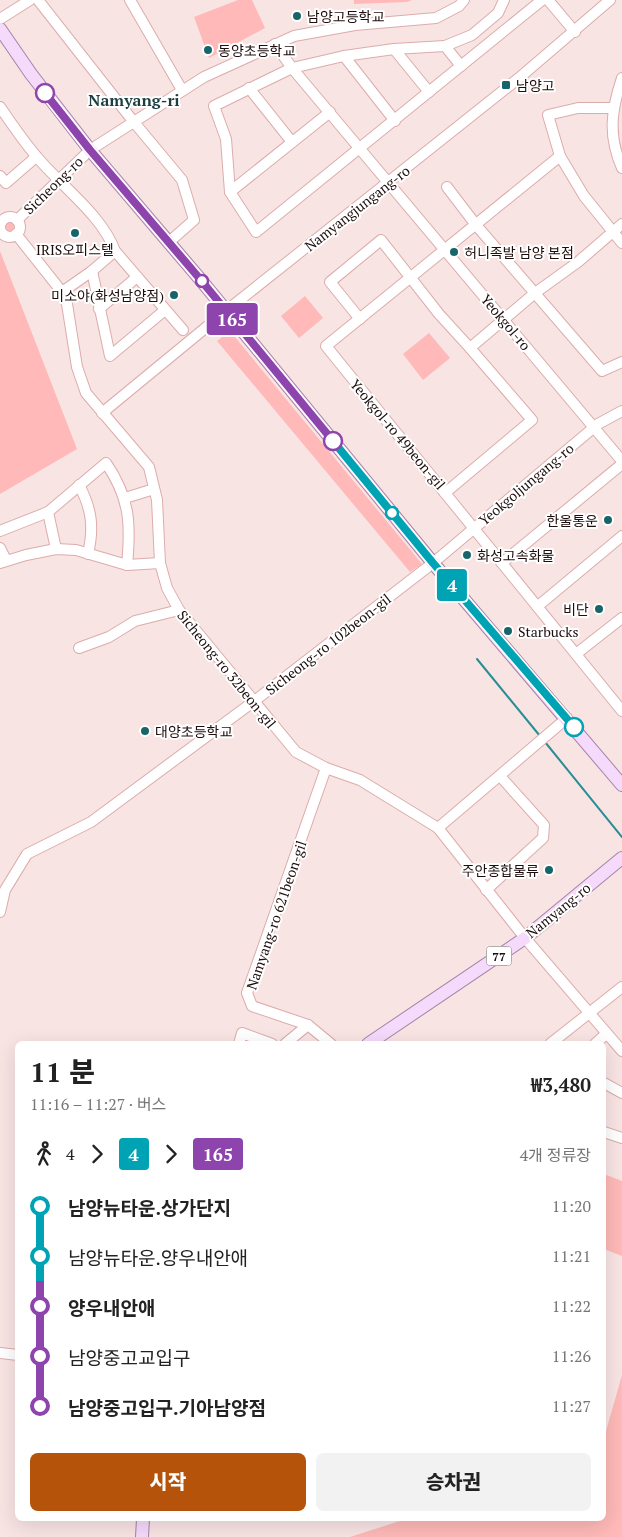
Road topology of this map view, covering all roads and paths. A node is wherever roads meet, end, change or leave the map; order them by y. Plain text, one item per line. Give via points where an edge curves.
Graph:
1 (30, 0) edge
2 (38, 0) edge
3 (130, 0) edge
4 (464, 0) edge
5 (504, 0) edge
6 (542, 0) edge
7 (548, 0) edge
8 (610, 0) edge
9 (0, 19) edge
10 (0, 29) edge
11 (575, 32) junction
12 (275, 44) junction
13 (445, 46) junction
14 (394, 49) junction
15 (344, 56) junction
16 (461, 66) junction
17 (292, 68) junction
18 (622, 78) edge
19 (249, 88) junction
20 (182, 90) junction
21 (429, 92) junction
22 (0, 107) edge
23 (612, 108) junction
24 (330, 112) junction
25 (132, 121) junction
26 (394, 121) junction
27 (292, 142) junction
28 (360, 149) junction
29 (90, 150) junction
30 (560, 156) junction
31 (36, 157) junction
32 (622, 168) edge
33 (0, 176) edge
34 (58, 181) junction
35 (389, 183) junction
36 (447, 187) dead end
37 (230, 192) junction
38 (1, 218) edge
39 (17, 220) junction
40 (622, 224) edge
41 (476, 225) junction
42 (613, 232) junction
43 (16, 234) junction
44 (168, 242) junction
45 (622, 243) edge
46 (446, 250) junction
47 (115, 252) junction
48 (92, 271) junction
49 (411, 276) junction
50 (137, 277) junction
51 (62, 292) junction
52 (535, 293) junction
53 (99, 309) junction
54 (165, 310) junction
55 (226, 311) junction
56 (360, 319) junction
57 (505, 321) junction
58 (183, 330) dead end
59 (470, 348) junction
60 (622, 362) edge
61 (622, 411) edge
62 (102, 413) junction
63 (594, 427) junction
64 (622, 462) edge
65 (79, 485) junction
66 (154, 489) junction
67 (445, 493) junction
68 (125, 498) junction
69 (48, 512) junction
70 (473, 529) junction
71 (0, 531) edge
72 (622, 536) edge
73 (0, 548) edge
74 (56, 549) junction
75 (88, 554) junction
76 (3, 562) edge
77 (160, 563) junction
78 (433, 563) junction
79 (502, 564) junction
80 (127, 565) junction
81 (538, 606) junction
82 (179, 610) junction
83 (622, 618) edge
84 (79, 648) dead end
85 (576, 654) junction
86 (253, 702) junction
87 (622, 711) edge
88 (567, 718) junction
89 (326, 768) junction
90 (500, 776) junction
91 (622, 786) edge
92 (438, 828) junction
93 (622, 858) edge
94 (486, 890) junction
95 (0, 912) edge
96 (524, 938) junction
97 (622, 987) edge
98 (589, 1014) junction
99 (308, 1025) junction
100 (606, 1034) junction
101 (240, 1041) edge
102 (264, 1041) edge
103 (289, 1041) edge
104 (327, 1041) edge
105 (372, 1041) edge
106 (554, 1041) edge
107 (598, 1041) edge
108 (622, 1051) edge
109 (606, 1084) edge
110 (622, 1093) edge
111 (606, 1133) edge
112 (622, 1138) edge
113 (0, 1352) edge
114 (15, 1354) edge
115 (143, 1521) edge
116 (142, 1537) edge

1 - 9 street
2 - 25 street
3 - 20 street
4 - 12 street via 436,18 355,25 294,36
5 - 13 street via 498,13 472,35
6 - 16 street
7 - 11 street
8 - 11 street, Namyangjungang-ro
10 - 29 main road, Sicheong-ro
11 - 35 street, Namyangjungang-ro
12 - 17 street, Yeokgol-ro
12 - 20 street
13 - 14 street
13 - 16 street
14 - 15 street
14 - 21 street
15 - 17 street
15 - 26 street
16 - 21 street
17 - 19 street
17 - 24 street, Yeokgol-ro
18 - 23 street
19 - 27 street
19 - 37 street via 214,106 226,139
20 - 25 street
21 - 26 street
22 - 31 street
23 - 30 street via 578,108 548,115
23 - 32 street via 614,151
24 - 27 street
24 - 28 street, Yeokgol-ro
25 - 29 street
25 - 44 street via 182,180 194,214 194,220
26 - 28 street
27 - 37 street
28 - 35 street, Yeokgol-ro
28 - 37 street via 256,232
29 - 34 street, Sicheong-ro
29 - 44 main road, Sicheong-ro
30 - 41 street, Yeokgol-ro 49beon-gil
30 - 42 street via 584,196
31 - 33 street via 6,183
31 - 34 street
34 - 39 street, Sicheong-ro
34 - 47 street via 69,189 111,240
35 - 46 street, Yeokgol-ro
35 - 55 street, Namyangjungang-ro
36 - 41 street
38 - 39 street
38 - 43 street via 2,232 7,236
39 - 43 street
40 - 42 street
41 - 46 street, Yeokgol-ro 49beon-gil
41 - 52 street
42 - 45 street
42 - 52 street
43 - 51 street, Sicheong-ro 32beon-gil
44 - 55 main road, Sicheong-ro
46 - 49 street, Yeokgol-ro 49beon-gil
46 - 57 street, Yeokgol-ro
47 - 48 street
47 - 50 street
48 - 51 street
48 - 53 street
49 - 56 street, Yeokgol-ro 49beon-gil
49 - 56 street via 381,240 337,276 330,282
49 - 59 street
50 - 53 street
50 - 54 street
51 - 62 street, Sicheong-ro 32beon-gil via 67,304 77,367 86,393
52 - 57 street
52 - 60 street via 602,371
53 - 54 street via 110,356
54 - 58 street
55 - 62 street, Namyangjungang-ro
55 - 78 main road, Sicheong-ro
56 - 67 street, Yeokgol-ro 49beon-gil via 326,346
57 - 59 street
57 - 63 street, Yeokgol-ro
59 - 67 street, Yeokgol-ro 49beon-gil via 532,420
61 - 63 street, Yeokgoljungang-ro
62 - 66 street, Sicheong-ro 32beon-gil via 148,467
63 - 64 street, Yeokgol-ro
63 - 70 street, Yeokgoljungang-ro
64 - 79 street
65 - 68 street via 106,463
65 - 69 street
65 - 75 street via 92,516
66 - 68 street
66 - 77 street, Sicheong-ro 32beon-gil
67 - 70 street
68 - 80 street via 129,514
69 - 71 street
69 - 74 street
70 - 78 street, Yeokgoljungang-ro
70 - 79 street
72 - 81 street
73 - 76 street
74 - 75 street
74 - 76 street
75 - 80 street
77 - 80 street
77 - 82 street, Sicheong-ro 32beon-gil via 167,588
78 - 86 street, Sicheong-ro 102beon-gil
78 - 88 main road, Sicheong-ro
79 - 81 street
81 - 85 street
82 - 84 street via 135,621 109,637
82 - 86 street, Sicheong-ro 32beon-gil
83 - 85 street
85 - 87 street
86 - 89 street, Sicheong-ro 32beon-gil via 296,752
86 - 95 street, Sicheong-ro 102beon-gil via 91,822 27,854 5,890
88 - 90 street
88 - 91 main road, Sicheong-ro
89 - 92 street, Sicheong-ro 32beon-gil via 384,792
89 - 99 street, Namyang-ro 621beon-gil via 247,993 252,1006
90 - 92 street
90 - 94 street via 544,826 543,838
92 - 94 street, Sicheong-ro 32beon-gil
93 - 96 main road, Namyang-ro / 77
94 - 96 street, Sicheong-ro 32beon-gil
96 - 98 street, Sicheong-ro 32beon-gil
96 - 105 main road, Namyang-ro / 77
97 - 98 street
98 - 100 street, Sicheong-ro 32beon-gil
98 - 106 street
99 - 103 street
99 - 104 street
100 - 107 street
100 - 108 street, Sicheong-ro 32beon-gil
101 - 102 street via 242,1033
109 - 110 street
111 - 112 street
113 - 114 street
115 - 116 main road

